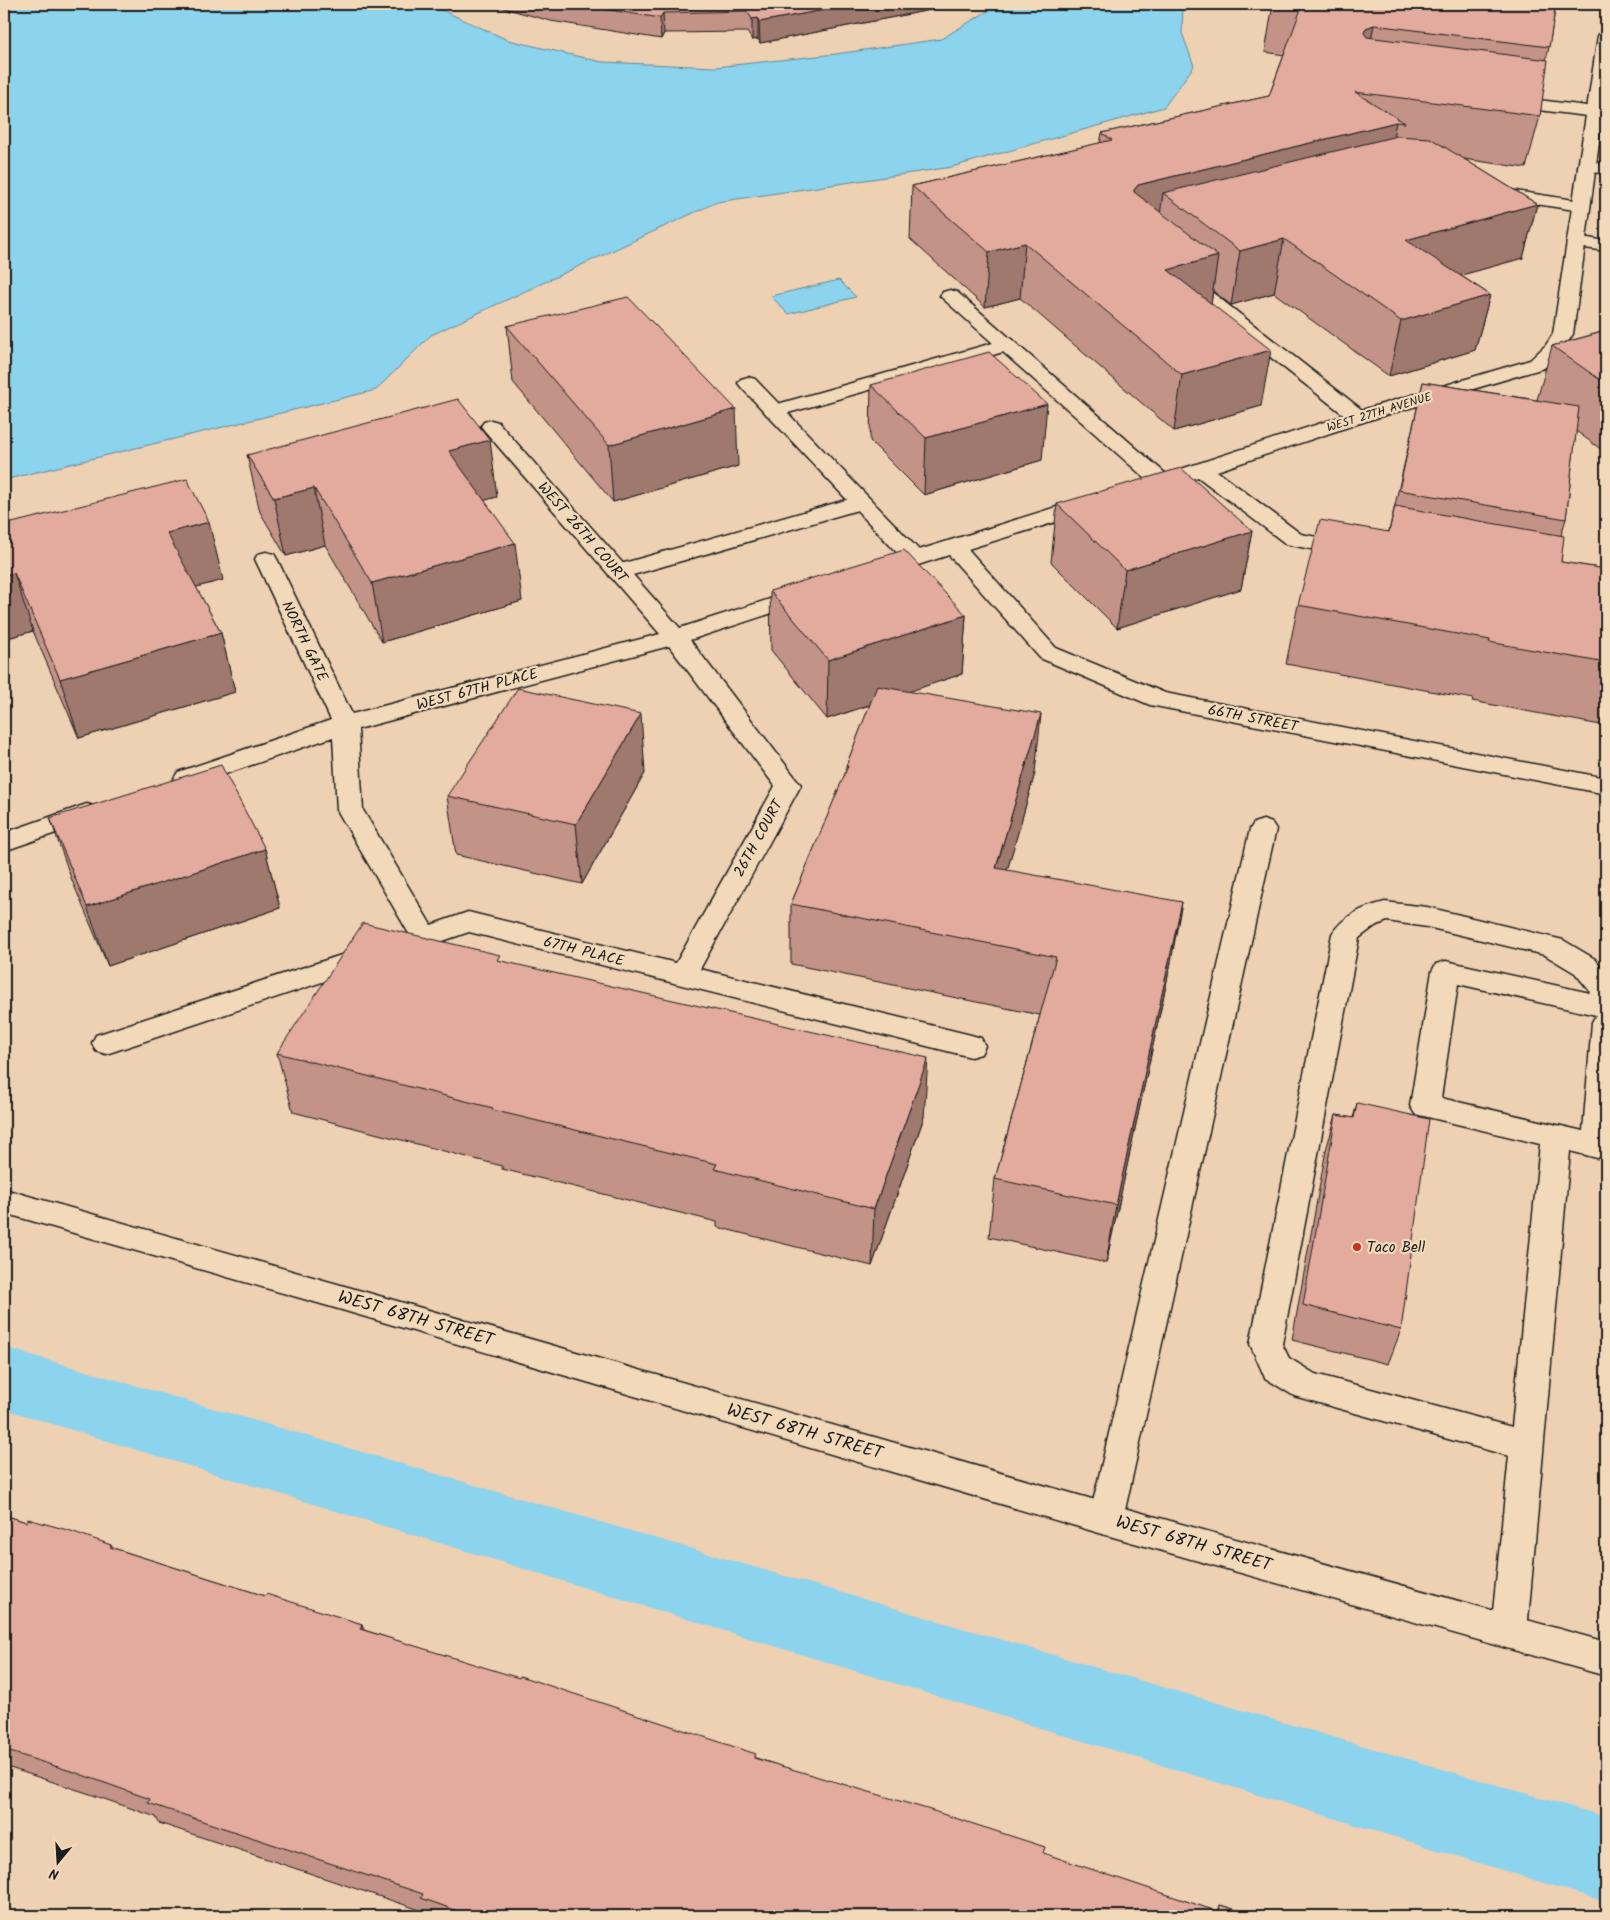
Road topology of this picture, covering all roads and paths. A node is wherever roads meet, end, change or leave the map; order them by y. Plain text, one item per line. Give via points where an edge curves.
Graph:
1 (1606, 36) edge
2 (1604, 63) edge
3 (1489, 98) edge
4 (1595, 112) junction
5 (1596, 168) edge
6 (1474, 190) edge
7 (1581, 206) junction
8 (1576, 242) junction
9 (1606, 246) edge
10 (1170, 269) edge
11 (950, 296) dead end
12 (1007, 345) junction
13 (748, 383) dead end
14 (774, 411) junction
15 (1359, 417) junction
16 (491, 426) dead end
17 (1201, 469) junction
18 (1162, 482) junction
19 (1134, 491) edge
20 (1105, 500) edge
21 (860, 502) junction
22 (953, 546) junction
23 (1372, 554) edge
24 (266, 559) dead end
25 (915, 559) junction
26 (618, 572) junction
27 (860, 577) edge
28 (823, 589) edge
29 (675, 637) junction
30 (345, 724) junction
31 (170, 784) edge
32 (1606, 786) edge
33 (105, 807) edge
34 (1263, 829) dead end
35 (4, 842) edge
36 (425, 937) junction
37 (683, 975) junction
38 (1606, 1003) edge
39 (1606, 1007) edge
40 (1606, 1022) edge
41 (106, 1043) dead end
42 (971, 1046) dead end
43 (1556, 1137) junction
44 (4, 1201) edge
45 (1526, 1446) junction
46 (1106, 1519) junction
47 (1509, 1631) junction
48 (1606, 1659) edge

1 - 2 street, WEST 27TH AVENUE
2 - 4 street, WEST 27TH AVENUE
3 - 4 street
4 - 5 street, WEST 27TH AVENUE
5 - 7 street, WEST 27TH AVENUE
6 - 7 street
7 - 8 street, WEST 27TH AVENUE
8 - 9 street
8 - 15 street, WEST 27TH AVENUE via 1563,334 1554,349 1536,364
10 - 15 street
11 - 12 street
12 - 14 street
12 - 18 street
13 - 14 street
14 - 21 street
15 - 17 street, WEST 27TH AVENUE
16 - 26 street, WEST 26TH COURT
17 - 18 street, WEST 27TH AVENUE
17 - 23 street via 1294,540
18 - 19 street, WEST 27TH AVENUE
20 - 22 street
21 - 25 street
21 - 26 street
22 - 25 street
22 - 32 street, 66TH STREET via 1048,653 1159,700
24 - 30 street, NORTH GATE
25 - 27 street
26 - 29 street, WEST 26TH COURT
28 - 29 street, WEST 67TH PLACE
29 - 30 street, WEST 67TH PLACE
29 - 37 street, 26TH COURT via 788,786
30 - 31 street, WEST 67TH PLACE
30 - 36 street via 350,810
33 - 35 street
34 - 46 street
36 - 37 street, 67TH PLACE via 468,922
36 - 41 street, 67TH PLACE
37 - 42 street, 67TH PLACE
38 - 45 street via 1602,987 1585,966 1553,947 1427,917 1384,911 1364,919 1346,934 1266,1344 1277,1368 1306,1386
39 - 43 street via 1446,971 1425,1106
40 - 43 street via 1596,1146
43 - 45 street
44 - 46 street, WEST 68TH STREET
45 - 47 street
46 - 47 street, WEST 68TH STREET
47 - 48 street, WEST 68TH STREET

